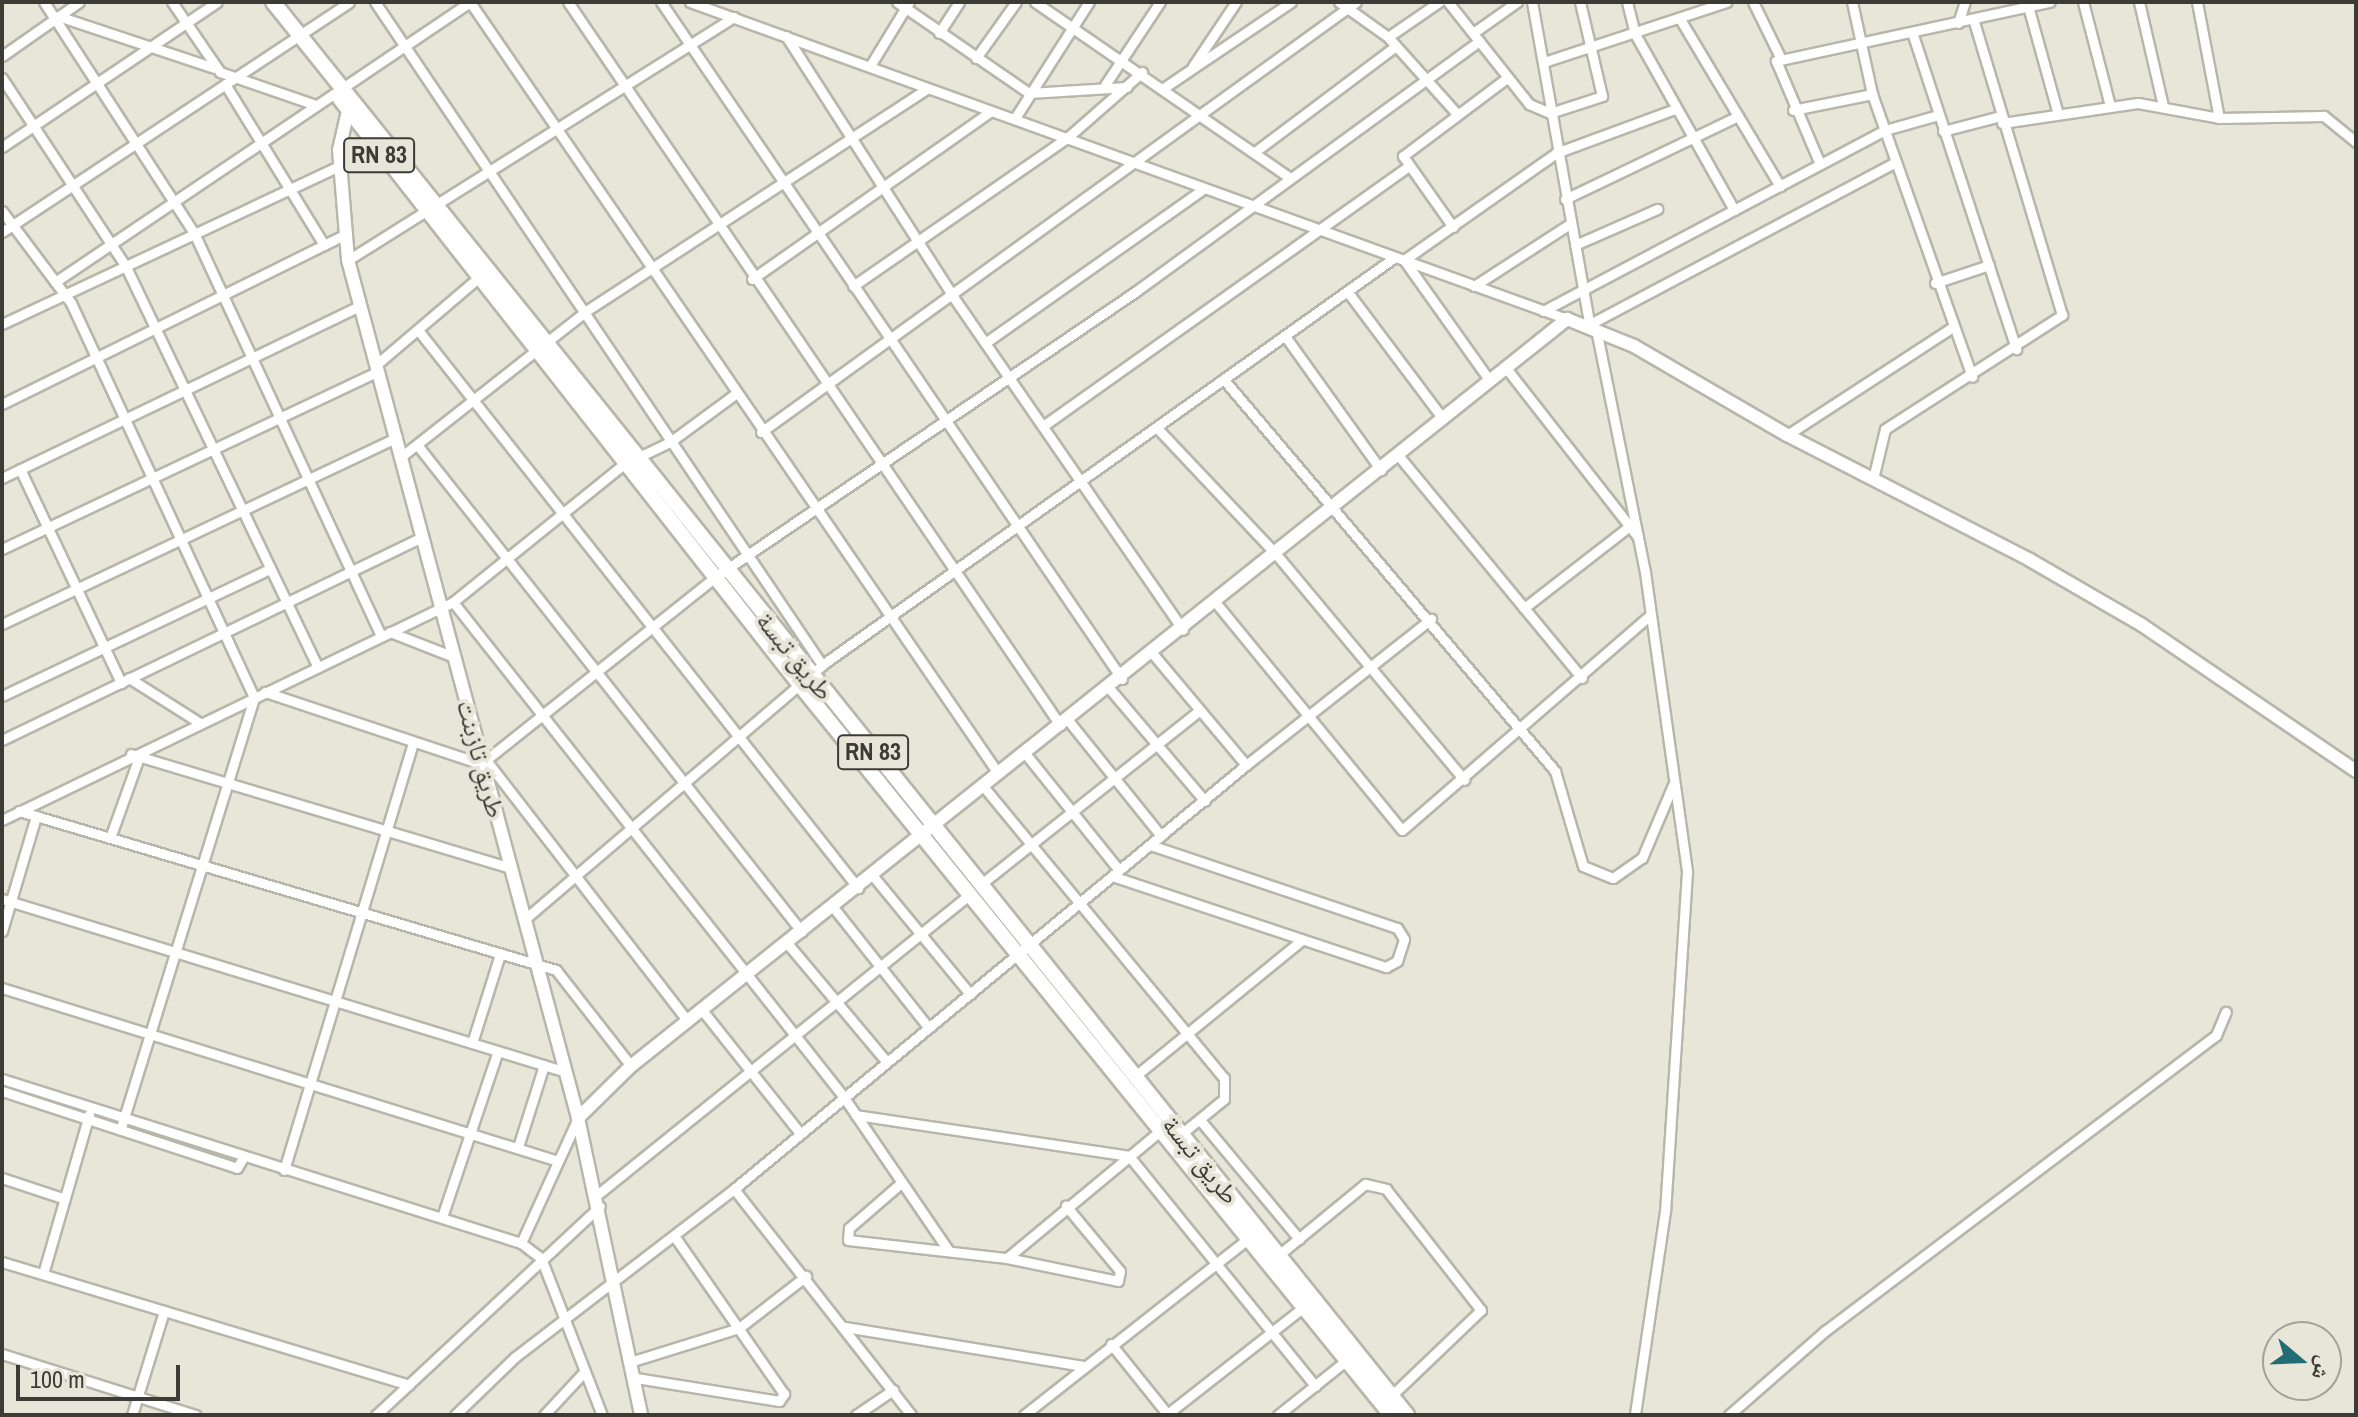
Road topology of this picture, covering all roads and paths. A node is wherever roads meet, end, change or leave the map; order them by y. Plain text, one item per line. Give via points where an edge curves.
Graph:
1 (44, 2) edge
2 (79, 2) edge
3 (172, 2) edge
4 (217, 2) edge
5 (273, 2) edge
6 (349, 2) edge
7 (375, 2) edge
8 (470, 2) edge
9 (568, 2) edge
10 (661, 2) edge
11 (690, 2) edge
12 (959, 2) edge
13 (1016, 2) edge
14 (1035, 2) edge
15 (1089, 2) edge
16 (1160, 2) edge
17 (1236, 2) edge
18 (1291, 2) edge
19 (1439, 2) edge
20 (1448, 2) edge
21 (1517, 2) edge
22 (1532, 2) edge
23 (1580, 2) edge
24 (1627, 2) edge
25 (1726, 2) edge
26 (1753, 2) edge
27 (1852, 2) edge
28 (1965, 2) edge
29 (2050, 2) edge
30 (2083, 2) edge
31 (2139, 2) edge
32 (2197, 2) edge
33 (904, 4) edge
34 (1348, 4) edge
35 (2028, 6) junction
36 (734, 17) junction
37 (57, 18) junction
38 (1680, 19) junction
39 (1973, 19) junction
40 (186, 23) junction
41 (1958, 23) junction
42 (1073, 28) junction
43 (1912, 32) junction
44 (939, 33) junction
45 (1635, 34) junction
46 (296, 36) junction
47 (786, 36) junction
48 (1388, 37) junction
49 (1476, 37) junction
50 (1859, 43) junction
51 (404, 46) junction
52 (691, 46) junction
53 (1396, 46) junction
54 (1591, 48) junction
55 (148, 49) junction
56 (2, 56) edge
57 (976, 58) junction
58 (1121, 59) junction
59 (1781, 59) junction
60 (1544, 62) junction
61 (870, 66) junction
62 (215, 68) junction
63 (1142, 72) junction
64 (1188, 72) junction
65 (1428, 77) junction
66 (2, 78) edge
67 (1507, 78) junction
68 (229, 81) junction
69 (97, 85) junction
70 (1105, 85) junction
71 (1127, 87) junction
72 (1165, 87) junction
73 (626, 88) junction
74 (337, 89) junction
75 (926, 89) junction
76 (1029, 93) junction
77 (1872, 94) junction
78 (316, 105) junction
79 (2110, 106) junction
80 (2163, 106) junction
81 (348, 107) junction
82 (1675, 109) junction
83 (1793, 110) junction
84 (991, 111) junction
85 (1550, 113) junction
86 (1457, 114) junction
87 (2058, 114) junction
88 (1201, 115) junction
89 (1938, 115) junction
90 (1738, 116) junction
91 (1015, 118) junction
92 (2219, 118) junction
93 (2001, 120) junction
94 (34, 127) junction
95 (557, 129) junction
96 (1885, 130) junction
97 (1943, 131) junction
98 (850, 137) junction
99 (1067, 138) junction
100 (263, 142) junction
101 (1695, 142) junction
102 (2356, 142) edge
103 (134, 144) junction
104 (2, 147) edge
105 (1256, 151) junction
106 (1556, 153) junction
107 (1896, 162) junction
108 (1820, 164) junction
109 (339, 166) junction
110 (1137, 166) junction
111 (1409, 166) junction
112 (490, 170) junction
113 (1290, 178) junction
114 (783, 184) junction
115 (72, 185) junction
116 (1780, 186) junction
117 (883, 188) junction
118 (292, 189) junction
119 (1202, 190) junction
120 (1565, 199) junction
121 (174, 203) junction
122 (1252, 207) junction
123 (1657, 209) dead end
124 (1734, 210) junction
125 (2, 211) edge
126 (431, 211) junction
127 (1570, 224) junction
128 (12, 225) junction
129 (1453, 227) junction
130 (718, 229) junction
131 (1320, 230) junction
132 (2, 232) edge
133 (194, 233) junction
134 (817, 234) junction
135 (344, 235) junction
136 (110, 243) junction
137 (918, 243) junction
138 (324, 245) junction
139 (1575, 245) junction
140 (1399, 258) junction
141 (348, 260) junction
142 (1989, 265) junction
143 (126, 267) junction
144 (651, 271) junction
145 (478, 278) junction
146 (752, 279) junction
147 (55, 282) junction
148 (1935, 283) junction
149 (853, 286) junction
150 (1474, 286) junction
151 (1582, 289) junction
152 (1347, 291) junction
153 (65, 294) junction
154 (226, 296) junction
155 (954, 298) junction
156 (360, 306) junction
157 (586, 311) junction
158 (1543, 311) junction
159 (1567, 319) junction
160 (2, 324) edge
161 (1592, 327) junction
162 (1951, 328) junction
163 (418, 330) junction
164 (156, 331) junction
165 (1285, 336) junction
166 (889, 343) junction
167 (985, 343) junction
168 (539, 346) junction
169 (2016, 349) junction
170 (254, 357) junction
171 (96, 360) junction
172 (377, 368) junction
173 (1506, 368) junction
174 (1972, 377) junction
175 (1010, 378) junction
176 (1225, 381) junction
177 (1490, 381) junction
178 (825, 387) junction
179 (187, 390) junction
180 (735, 394) junction
181 (474, 399) junction
182 (2, 404) edge
183 (280, 417) junction
184 (123, 419) junction
185 (1443, 419) junction
186 (944, 425) junction
187 (1043, 426) junction
188 (1158, 429) junction
189 (761, 432) junction
190 (1787, 435) junction
191 (397, 437) junction
192 (670, 442) junction
193 (418, 446) junction
194 (213, 447) junction
195 (1398, 455) junction
196 (402, 456) junction
197 (640, 459) junction
198 (624, 464) junction
199 (20, 469) junction
200 (881, 470) junction
201 (1381, 470) junction
202 (308, 476) junction
203 (2, 478) edge
204 (151, 478) junction
205 (1873, 479) junction
206 (1083, 484) junction
207 (1336, 506) junction
208 (241, 508) junction
209 (563, 514) junction
210 (814, 514) junction
211 (45, 528) junction
212 (1627, 528) junction
213 (1017, 530) junction
214 (181, 536) junction
215 (422, 537) junction
216 (1638, 537) junction
217 (2, 549) edge
218 (1276, 554) junction
219 (507, 558) junction
220 (749, 558) junction
221 (270, 569) junction
222 (352, 573) junction
223 (721, 574) junction
224 (954, 575) junction
225 (76, 589) junction
226 (209, 598) junction
227 (287, 603) junction
228 (1216, 603) junction
229 (447, 605) junction
230 (1524, 608) junction
231 (1649, 616) junction
232 (1431, 619) junction
233 (889, 620) junction
234 (2, 624) edge
235 (651, 626) junction
236 (1183, 630) junction
237 (225, 632) junction
238 (385, 634) junction
239 (104, 648) junction
240 (1153, 654) junction
241 (454, 657) junction
242 (822, 665) junction
243 (318, 667) junction
244 (1370, 667) junction
245 (596, 674) junction
246 (1582, 678) junction
247 (1122, 679) junction
248 (805, 680) junction
249 (125, 681) junction
250 (1109, 688) junction
251 (265, 692) junction
252 (2, 696) edge
253 (254, 698) junction
254 (1199, 711) junction
255 (1306, 716) junction
256 (541, 720) junction
257 (1063, 722) junction
258 (200, 723) junction
259 (1521, 732) junction
260 (740, 737) junction
261 (2, 740) edge
262 (413, 743) junction
263 (1157, 745) junction
264 (1024, 752) junction
265 (135, 755) junction
266 (484, 762) junction
267 (1246, 765) junction
268 (2356, 771) edge
269 (998, 773) junction
270 (1114, 777) junction
271 (1464, 780) junction
272 (228, 782) junction
273 (1674, 782) junction
274 (684, 784) junction
275 (983, 786) junction
276 (1205, 801) junction
277 (19, 811) junction
278 (1071, 813) junction
279 (36, 816) junction
280 (2, 820) edge
281 (631, 830) junction
282 (388, 831) junction
283 (928, 832) junction
284 (1161, 836) junction
285 (110, 838) junction
286 (1031, 845) junction
287 (1150, 845) junction
288 (201, 866) junction
289 (511, 868) junction
290 (1115, 873) junction
291 (575, 876) junction
292 (873, 876) junction
293 (858, 888) junction
294 (975, 889) junction
295 (6, 901) edge
296 (1080, 901) junction
297 (833, 907) junction
298 (362, 916) junction
299 (525, 919) junction
300 (2, 931) edge
301 (802, 932) junction
302 (921, 934) junction
303 (1302, 940) junction
304 (787, 943) junction
305 (1022, 950) junction
306 (175, 952) junction
307 (500, 954) junction
308 (537, 965) junction
309 (879, 967) junction
310 (745, 975) junction
311 (2, 988) edge
312 (970, 994) junction
313 (336, 1001) junction
314 (836, 1002) junction
315 (702, 1010) junction
316 (2226, 1012) dead end
317 (688, 1021) junction
318 (929, 1028) junction
319 (1188, 1033) junction
320 (151, 1034) junction
321 (794, 1035) junction
322 (472, 1043) junction
323 (498, 1051) junction
324 (887, 1062) junction
325 (544, 1065) junction
326 (631, 1066) junction
327 (749, 1071) junction
328 (566, 1072) junction
329 (1134, 1077) junction
330 (3, 1081) edge
331 (310, 1083) junction
332 (2, 1091) edge
333 (843, 1096) junction
334 (92, 1108) junction
335 (856, 1115) junction
336 (125, 1118) junction
337 (578, 1118) junction
338 (88, 1120) junction
339 (1200, 1120) junction
340 (120, 1130) junction
341 (1161, 1130) junction
342 (471, 1131) junction
343 (800, 1133) junction
344 (1180, 1135) junction
345 (518, 1147) junction
346 (244, 1156) junction
347 (1129, 1156) junction
348 (555, 1160) junction
349 (284, 1170) junction
350 (2, 1178) edge
351 (901, 1183) junction
352 (734, 1189) junction
353 (65, 1199) junction
354 (598, 1200) junction
355 (1066, 1206) junction
356 (442, 1217) junction
357 (675, 1237) junction
358 (1249, 1238) junction
359 (1299, 1239) junction
360 (521, 1243) junction
361 (948, 1250) junction
362 (541, 1258) junction
363 (1007, 1258) junction
364 (1274, 1259) junction
365 (1218, 1261) junction
366 (2, 1262) edge
367 (43, 1274) junction
368 (806, 1276) junction
369 (619, 1283) junction
370 (1305, 1306) junction
371 (164, 1311) junction
372 (565, 1317) junction
373 (845, 1327) junction
374 (739, 1328) junction
375 (1275, 1331) junction
376 (1111, 1344) junction
377 (2, 1354) edge
378 (1347, 1360) junction
379 (633, 1361) junction
380 (1082, 1366) junction
381 (585, 1371) junction
382 (636, 1378) junction
383 (409, 1385) junction
384 (1315, 1386) junction
385 (893, 1390) junction
386 (138, 1396) junction
387 (1391, 1396) junction
388 (132, 1415) edge
389 (196, 1415) edge
390 (376, 1415) edge
391 (455, 1415) edge
392 (544, 1415) edge
393 (602, 1415) edge
394 (641, 1415) edge
395 (856, 1415) edge
396 (910, 1415) edge
397 (1024, 1415) edge
398 (1167, 1415) edge
399 (1278, 1415) edge
400 (1391, 1415) edge
401 (1407, 1415) edge
402 (1635, 1415) edge
403 (1729, 1415) edge

1 - 37 street
2 - 37 street
3 - 40 street
4 - 40 street
5 - 46 main road, طريق تبسة / RN 83
6 - 46 street
7 - 51 street
8 - 51 street
8 - 95 street
9 - 73 street
10 - 52 street
11 - 36 street
12 - 44 street
13 - 57 street
14 - 42 street
15 - 42 street
16 - 58 street
17 - 64 street
18 - 64 street
19 - 48 street
20 - 49 street
21 - 49 street
22 - 60 street
23 - 54 street
24 - 45 street
25 - 38 street
26 - 59 street
27 - 50 street
28 - 41 street
29 - 35 street
30 - 79 street
31 - 80 street
32 - 92 street
33 - 44 street
33 - 61 street
34 - 48 street
34 - 88 street
35 - 39 street
35 - 87 street
36 - 47 street
36 - 52 street
37 - 55 street
37 - 56 street
37 - 69 street
38 - 45 street
38 - 90 street
39 - 41 street
39 - 93 street
40 - 55 street
40 - 62 street
41 - 43 street
42 - 58 street
42 - 76 street
43 - 50 street
43 - 89 street
44 - 57 street
45 - 54 street
45 - 82 street
46 - 68 street
46 - 74 main road, طريق تبسة / RN 83
47 - 61 street
47 - 98 street
48 - 53 street
49 - 65 street
49 - 67 street
50 - 59 street
50 - 77 street
51 - 74 street
51 - 112 street
52 - 73 street
52 - 114 street
53 - 65 street
53 - 105 street
54 - 60 street
54 - 85 street via 1601,99
55 - 62 street
55 - 69 street
57 - 76 street
58 - 63 street
58 - 70 street
59 - 83 street via 1775,68
60 - 85 street
61 - 75 street
62 - 68 street
63 - 71 street
63 - 72 street
64 - 72 street
65 - 86 street
65 - 113 street
66 - 94 street
67 - 85 street via 1529,104
67 - 86 street
68 - 78 street
68 - 100 street
68 - 103 street
69 - 94 street
69 - 103 street
70 - 71 street
70 - 76 street
71 - 99 street
72 - 88 street
73 - 95 street
73 - 130 street
74 - 78 street
74 - 81 main road, طريق تبسة / RN 83
75 - 84 street
75 - 98 street
76 - 91 street
77 - 83 street
77 - 96 street
78 - 100 street
79 - 80 street
79 - 87 street
80 - 92 street
81 - 109 street, طريق تازبنت
81 - 126 main road, طريق تبسة / RN 83
82 - 101 street
82 - 106 street
83 - 108 street
84 - 91 street
84 - 117 street
85 - 106 street
86 - 111 street via 1406,151
87 - 93 street
88 - 105 street
88 - 110 street
89 - 96 street
89 - 97 street
90 - 101 street
90 - 116 street
91 - 99 street
92 - 102 street via 2324,116
93 - 97 street
93 - 169 street via 2062,315
94 - 104 street
94 - 115 street
95 - 112 street
95 - 144 street
96 - 107 street
96 - 108 street
97 - 142 street
98 - 114 street
98 - 117 street
99 - 110 street
99 - 137 street
100 - 118 street
100 - 121 street
101 - 120 street
101 - 124 street
103 - 115 street
103 - 121 street
105 - 113 street
106 - 120 street
106 - 129 street
107 - 148 street
107 - 161 street
108 - 116 street
109 - 118 street
109 - 135 street, طريق تازبنت
110 - 119 street
110 - 155 street
111 - 129 street
111 - 131 street
112 - 126 street
112 - 157 street
113 - 122 street
114 - 130 street
114 - 134 street
115 - 128 street
115 - 136 street
116 - 124 street
117 - 134 street
117 - 137 street
118 - 133 street
118 - 138 street
119 - 122 street
119 - 167 street
120 - 127 street
121 - 133 street
121 - 136 street
122 - 131 street
122 - 175 street
123 - 139 street
124 - 151 street
125 - 128 street
126 - 141 street
126 - 145 main road, طريق تبسة / RN 83
126 - 168 main road, طريق تبسة / RN 83
127 - 139 street
127 - 150 street
128 - 132 street
128 - 147 street
129 - 140 street
130 - 144 street
130 - 146 street
131 - 140 street
131 - 187 street
133 - 143 street
133 - 154 street
134 - 146 street
134 - 149 street
135 - 138 street
135 - 141 street, طريق تازبنت
136 - 143 street
136 - 147 street
137 - 149 street
137 - 155 street
138 - 154 street
139 - 151 street
140 - 150 street
140 - 152 street
140 - 177 street
141 - 156 street, طريق تازبنت
142 - 148 street
142 - 169 street
143 - 153 street
143 - 164 street
144 - 157 street
144 - 180 street
145 - 163 street
145 - 168 main road, طريق تبسة / RN 83
146 - 178 street
147 - 153 street
148 - 162 street
149 - 166 street
150 - 158 street
151 - 158 street
151 - 161 street
152 - 165 street
152 - 185 street
153 - 160 street
153 - 171 street
154 - 164 street
154 - 170 street
155 - 166 street
155 - 167 street
156 - 170 street
156 - 172 street, طريق تازبنت
157 - 168 street
157 - 192 street
158 - 159 street
159 - 161 street
159 - 173 street
161 - 190 street
161 - 216 street
162 - 174 street
162 - 190 street
163 - 172 street
163 - 181 street
164 - 171 street
164 - 179 street
165 - 176 street
165 - 201 street
166 - 178 street
166 - 186 street
167 - 175 street
168 - 181 street
168 - 197 main road, طريق تبسة / RN 83
168 - 198 main road, طريق تبسة / RN 83
169 - 174 street
170 - 179 street
170 - 183 street
171 - 182 street
171 - 184 street
172 - 183 street
172 - 191 street, طريق تازبنت
173 - 177 street
173 - 212 street
174 - 205 street via 1882,432
175 - 186 street
175 - 187 street
176 - 188 street
176 - 207 street
177 - 185 street
178 - 189 street
178 - 200 street
179 - 184 street
179 - 194 street
180 - 189 street
180 - 192 street
181 - 193 street
181 - 209 street
183 - 194 street
183 - 202 street
184 - 199 street
184 - 204 street
185 - 195 street
186 - 200 street
186 - 213 street
187 - 206 street
188 - 206 street
188 - 218 street
189 - 210 street
190 - 205 street
191 - 196 street, طريق تازبنت
191 - 202 street
192 - 197 street
192 - 220 street
193 - 196 street
193 - 219 street
194 - 204 street
194 - 208 street
195 - 201 street
195 - 230 street
196 - 215 street, طريق تازبنت
197 - 198 street
197 - 223 main road, طريق تبسة / RN 83
198 - 209 street
198 - 223 main road, طريق تبسة / RN 83
199 - 203 street
199 - 211 street
200 - 210 street
200 - 224 street
201 - 207 street
202 - 208 street
202 - 222 street
204 - 211 street
204 - 214 street
205 - 268 street via 2142,625
206 - 213 street
206 - 236 street
207 - 218 street
207 - 232 street
208 - 214 street
208 - 221 street
209 - 219 street
209 - 235 street
210 - 220 street
210 - 233 street
211 - 217 street
211 - 225 street
212 - 216 street
212 - 230 street
213 - 224 street
213 - 247 street
214 - 225 street
214 - 226 street
215 - 222 street
215 - 229 street, طريق تازبنت
216 - 231 street
218 - 228 street
218 - 244 street
219 - 229 street
219 - 245 street
220 - 223 street
220 - 242 street
221 - 226 street
221 - 227 street
222 - 227 street
222 - 238 street
223 - 235 street
223 - 248 main road, طريق تبسة / RN 83
224 - 233 street
224 - 257 street
225 - 234 street
225 - 239 street
226 - 237 street
226 - 239 street
227 - 237 street
227 - 243 street
228 - 236 street
228 - 255 street
229 - 238 street
229 - 241 street, طريق تازبنت
229 - 256 street
230 - 246 street
231 - 246 street
231 - 273 street
232 - 244 street
232 - 259 street
233 - 242 street
233 - 269 street
235 - 245 street
235 - 260 street
236 - 240 street
237 - 249 street
237 - 253 street
238 - 241 street
238 - 243 street
239 - 249 street
239 - 252 street
240 - 247 street
240 - 254 street
241 - 266 street, طريق تازبنت
242 - 248 street
243 - 251 street
244 - 255 street
244 - 271 street
245 - 256 street
245 - 274 street
246 - 259 street
247 - 250 street
248 - 260 street
248 - 283 main road, طريق تبسة / RN 83
249 - 258 street
249 - 261 street
250 - 257 street
250 - 263 street
251 - 253 street
251 - 262 street
253 - 258 street
253 - 272 street
254 - 263 street
254 - 267 street
255 - 267 street
255 - 271 street via 1402,830
256 - 266 street
256 - 281 street
257 - 264 street
257 - 270 street
258 - 265 street
259 - 271 street
259 - 273 street via 1562,782 1573,845 1593,872 1613,878 1642,858
260 - 274 street
260 - 293 street
262 - 266 street
262 - 282 street
263 - 270 street
263 - 276 street
264 - 269 street
264 - 278 street
265 - 272 street
265 - 277 street
265 - 285 street
266 - 289 street, طريق تازبنت
266 - 291 street
267 - 276 street
269 - 275 street
270 - 278 street
270 - 284 street
272 - 282 street
272 - 288 street
273 - 402 street via 1687,872 1687,951 1665,1211
274 - 281 street
274 - 301 street
275 - 283 street
275 - 286 street
276 - 284 street
277 - 279 street
277 - 280 street
278 - 286 street
278 - 290 street
279 - 285 street
279 - 295 street
281 - 291 street
281 - 310 street
282 - 289 street
282 - 298 street
283 - 292 street
283 - 294 main road, طريق تبسة / RN 83
284 - 287 street
285 - 288 street
286 - 294 street
286 - 296 street
287 - 290 street
287 - 303 street via 1397,928 1404,939 1397,961 1386,967
288 - 298 street
288 - 306 street
289 - 299 street, طريق تازبنت
290 - 296 street
290 - 303 street
291 - 299 street
291 - 317 street
292 - 293 street
292 - 302 street
293 - 297 street
294 - 302 street
294 - 305 main road, طريق تبسة / RN 83
295 - 300 street
295 - 306 street
296 - 305 street
296 - 319 street
297 - 301 street
297 - 309 street
298 - 307 street
298 - 313 street
299 - 308 street, طريق تازبنت
301 - 304 street
302 - 309 street
302 - 312 street
303 - 319 street
304 - 310 street
304 - 314 street
305 - 312 street
305 - 329 main road, طريق تبسة / RN 83
305 - 341 main road, طريق تبسة / RN 83
306 - 313 street
306 - 320 street
307 - 308 street
307 - 322 street
308 - 326 street via 563,977
308 - 328 street, طريق تازبنت
309 - 314 street
309 - 318 street
310 - 315 street
310 - 321 street
311 - 320 street
312 - 318 street
313 - 322 street
313 - 331 street
314 - 321 street
314 - 324 street
315 - 317 street
315 - 327 street
316 - 403 street via 2216,1035 1825,1331
317 - 326 street
318 - 324 street
319 - 329 street
319 - 339 street via 1228,1088
320 - 331 street
320 - 336 street
321 - 327 street
321 - 333 street
322 - 323 street
323 - 325 street
323 - 342 street
324 - 333 street
325 - 328 street
325 - 345 street
326 - 337 street
327 - 343 street
327 - 354 street
328 - 337 street, طريق تازبنت
329 - 344 main road, طريق تبسة / RN 83
330 - 334 street
331 - 342 street
331 - 349 street
332 - 338 street
333 - 335 street
333 - 343 street
334 - 336 street
334 - 338 street
335 - 347 street
335 - 351 street
336 - 340 street
336 - 346 street
337 - 348 street
337 - 354 street, طريق تازبنت
338 - 340 street
338 - 353 street
339 - 344 street
339 - 359 street
340 - 346 street via 237,1168
341 - 347 street
341 - 358 main road, طريق تبسة / RN 83
342 - 345 street
342 - 356 street
343 - 352 street
344 - 364 main road, طريق تبسة / RN 83
345 - 348 street
346 - 349 street
347 - 355 street
347 - 365 street
348 - 360 street
349 - 356 street
350 - 353 street
351 - 361 street
351 - 361 street via 845,1237
352 - 357 street
352 - 368 street
353 - 367 street
354 - 362 street
354 - 369 street, طريق تازبنت
355 - 363 street
355 - 363 street via 1120,1271 1118,1281
356 - 360 street
357 - 369 street
357 - 374 street
358 - 364 main road, طريق تبسة / RN 83
358 - 365 street
359 - 364 street
359 - 387 street via 1361,1187 1376,1183 1479,1305 1478,1320
360 - 362 street
361 - 363 street
362 - 372 street
362 - 383 street
364 - 370 main road, طريق تبسة / RN 83
364 - 387 main road, طريق تبسة / RN 83
365 - 375 street
365 - 376 street
366 - 367 street
367 - 371 street
368 - 373 street
368 - 374 street
369 - 372 street
369 - 379 street, طريق تازبنت
370 - 375 street
370 - 378 main road, طريق تبسة / RN 83
371 - 383 street
371 - 386 street
372 - 381 street
372 - 391 street
373 - 380 street
373 - 385 street
374 - 379 street
374 - 382 street via 782,1399
375 - 384 street
375 - 398 street
376 - 380 street
376 - 398 street
377 - 386 street
378 - 384 street
378 - 400 main road, طريق تبسة / RN 83
379 - 382 street, طريق تازبنت
380 - 397 street
381 - 392 street
381 - 393 street
382 - 394 street, طريق تازبنت
383 - 390 street
384 - 399 street
385 - 395 street
385 - 396 street
386 - 388 street
386 - 389 street
387 - 401 main road, طريق تبسة / RN 83

